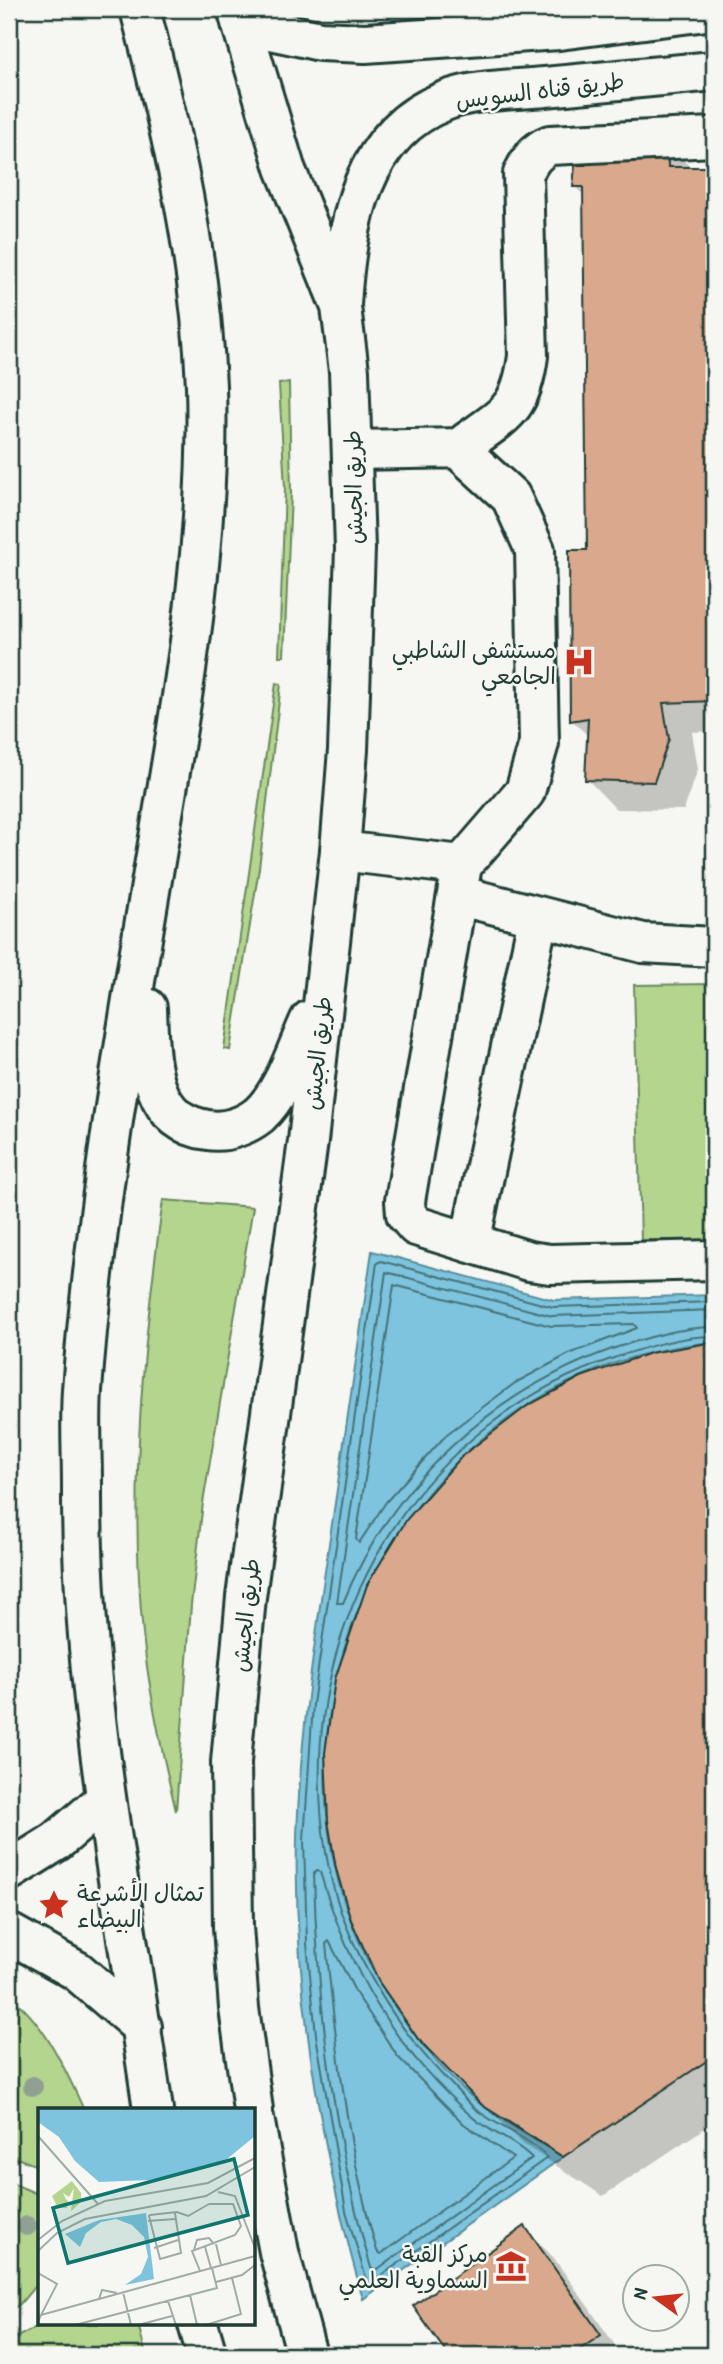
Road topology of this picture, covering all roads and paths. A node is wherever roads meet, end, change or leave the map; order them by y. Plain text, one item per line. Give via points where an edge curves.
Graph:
1 (140, 9) edge
2 (714, 10) edge
3 (239, 16) edge
4 (556, 19) edge
5 (714, 71) edge
6 (714, 137) edge
7 (341, 307) junction
8 (465, 448) junction
9 (353, 450) junction
10 (340, 851) junction
11 (460, 880) junction
12 (538, 918) junction
13 (143, 933) junction
14 (714, 947) edge
15 (323, 995) junction
16 (470, 1243) junction
17 (714, 1260) edge
18 (105, 1800) junction
19 (9, 1871) edge
20 (9, 1933) edge
21 (142, 2027) junction
22 (153, 2108) edge
23 (253, 2108) edge
24 (256, 2129) edge
25 (199, 2326) edge
26 (207, 2355) edge
27 (307, 2355) edge

1 - 13 main road via 187,210 206,388 203,528 186,674
2 - 4 main road
3 - 4 main road via 320,41 365,43
3 - 7 main road, طريق الجيش via 285,168
5 - 7 main road, طريق قناه السويس via 470,94 424,110 386,141 372,161 349,233
6 - 8 main road via 550,145 530,159 523,174 528,356 524,386 504,415
7 - 9 main road, طريق الجيش
8 - 9 main road
8 - 11 main road via 466,456 511,497 535,550 539,743 525,792
9 - 10 main road, طريق الجيش via 353,650
10 - 11 main road
10 - 15 main road, طريق الجيش
11 - 12 main road
11 - 16 main road via 405,1201 411,1223
12 - 14 main road via 643,943
12 - 16 main road
13 - 15 main road via 153,1079 167,1109 195,1128 228,1130 244,1125 263,1110
13 - 18 main road via 95,1244 82,1398 81,1552
15 - 23 main road, طريق الجيش via 290,1287 246,1597 232,1762 233,1927
16 - 17 main road via 550,1264
18 - 19 main road via 57,1841
18 - 21 main road
20 - 21 main road via 77,1972
21 - 22 main road
24 - 27 main road via 279,2252
25 - 26 main road

